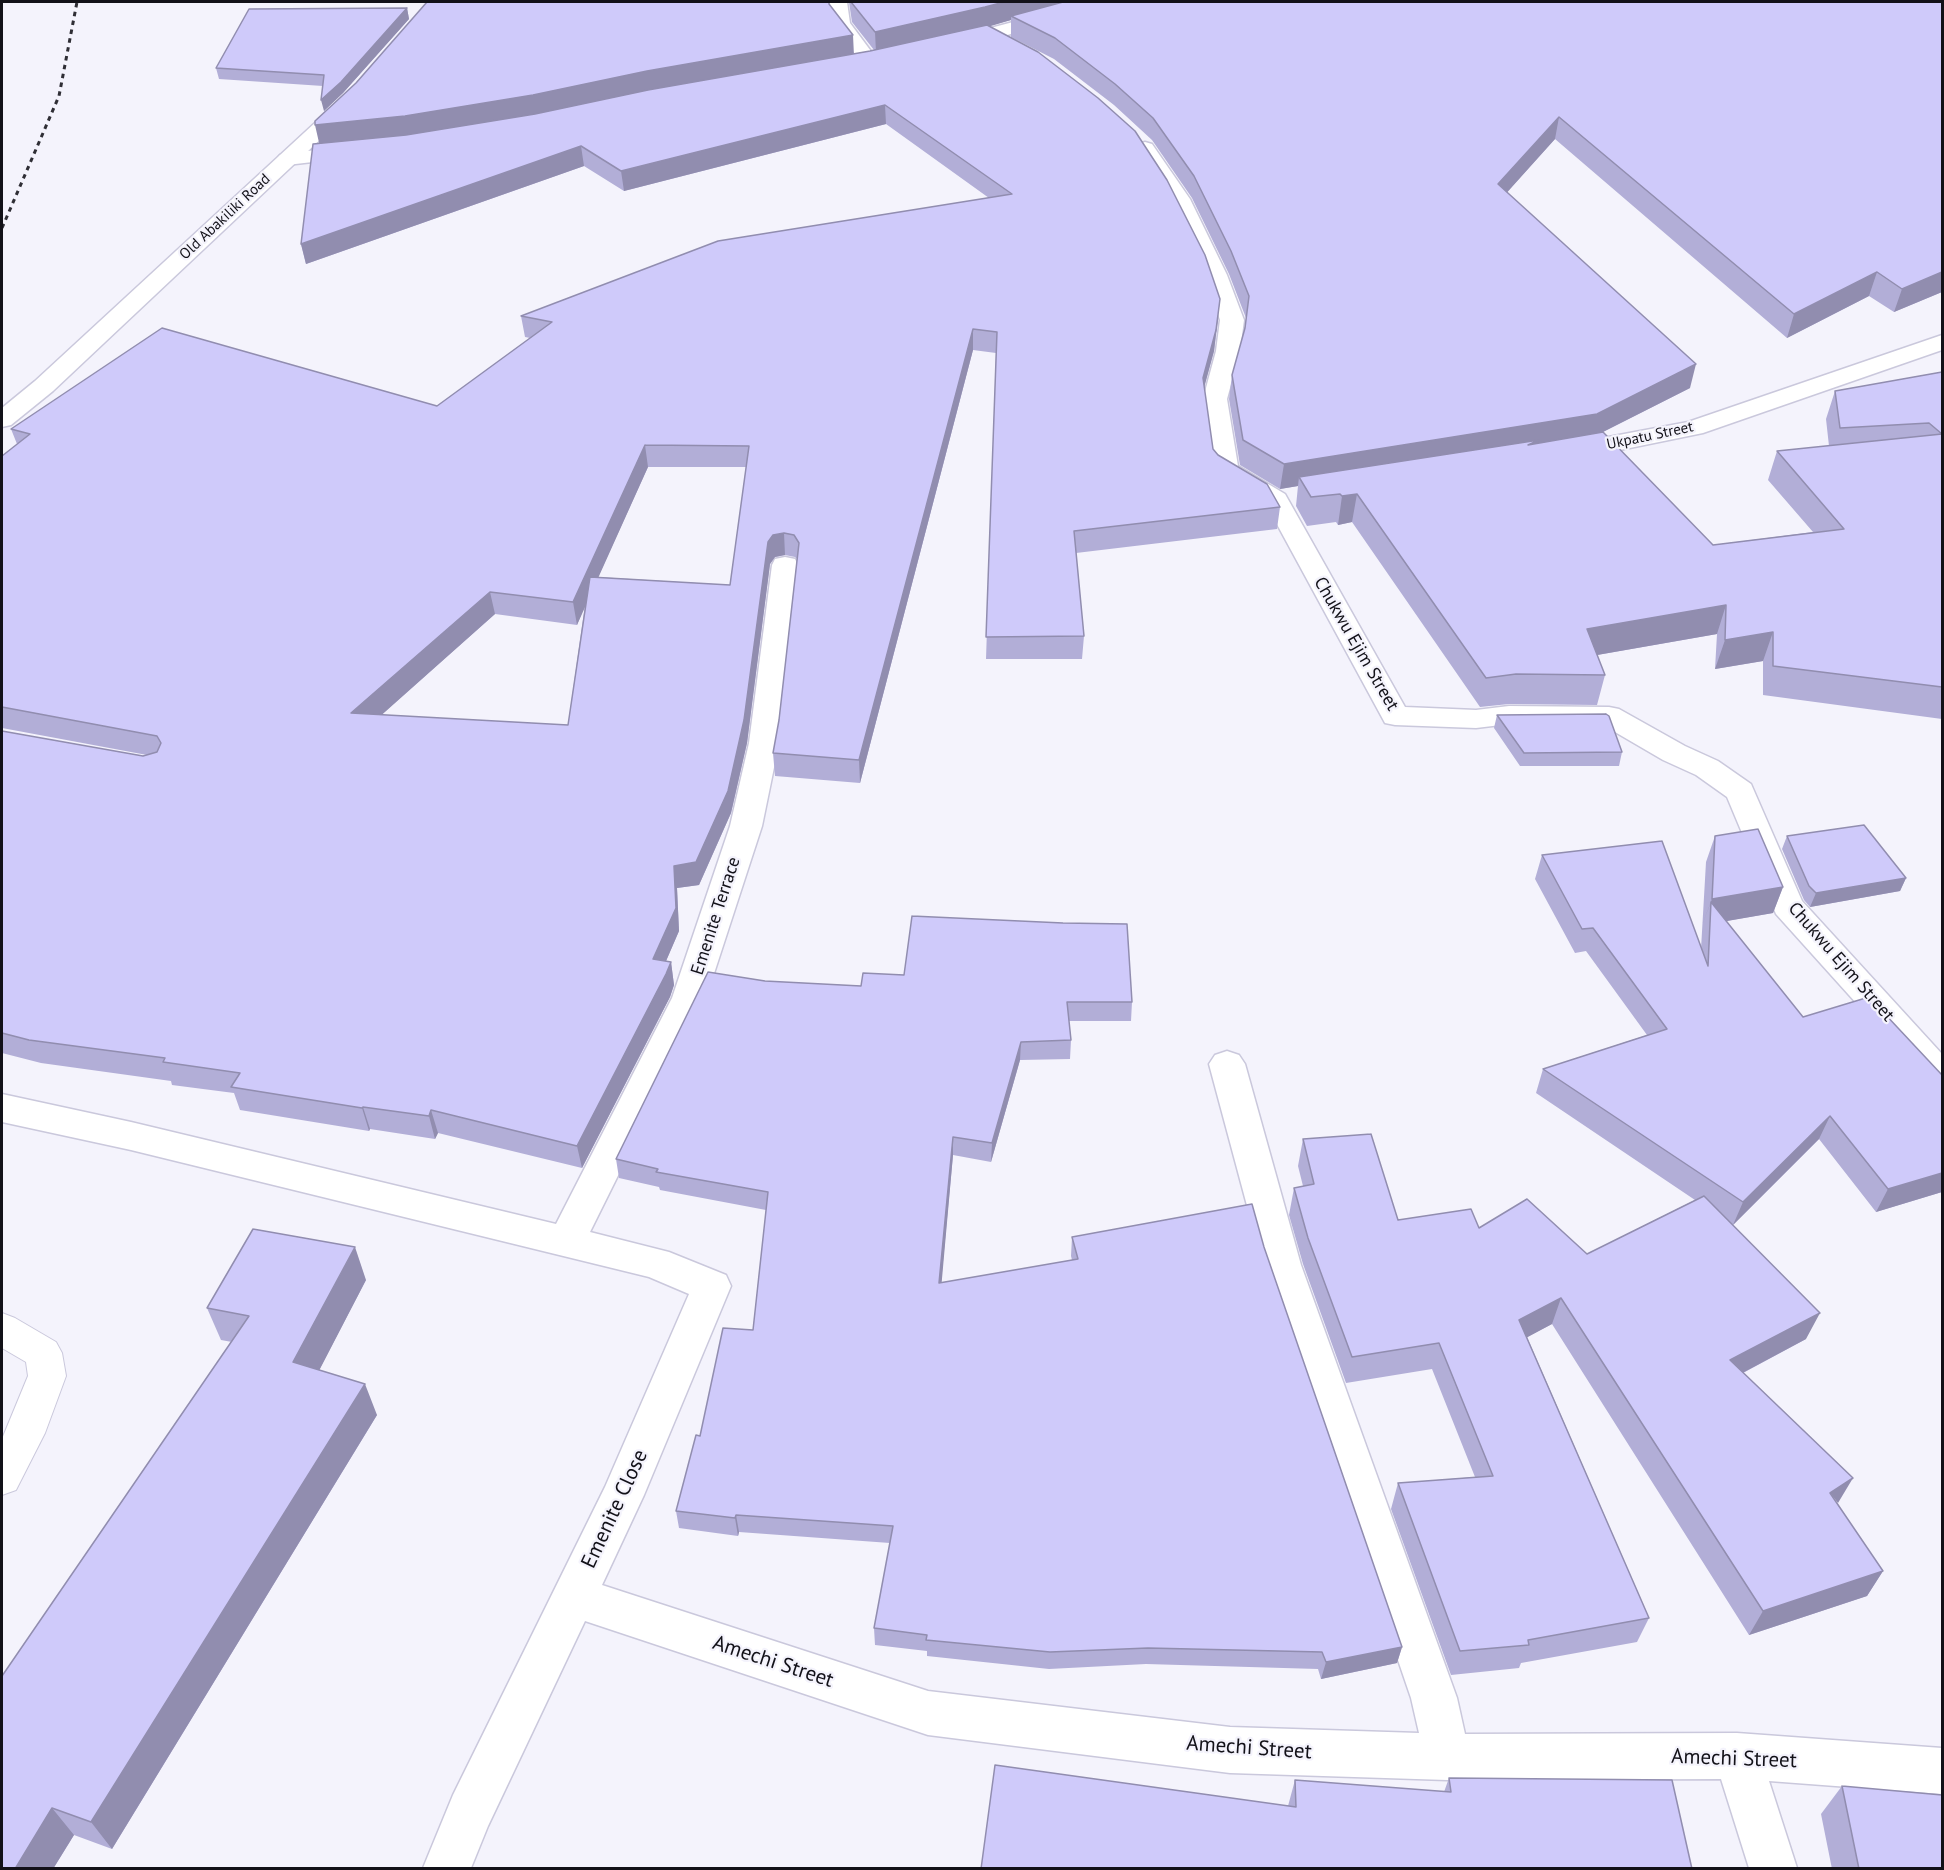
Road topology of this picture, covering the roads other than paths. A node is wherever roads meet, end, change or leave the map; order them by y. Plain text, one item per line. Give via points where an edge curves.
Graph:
1 (838, 2) edge
2 (1094, 2) edge
3 (989, 35) junction
4 (936, 48) edge
5 (1014, 48) edge
6 (892, 57) edge
7 (870, 62) junction
8 (848, 65) edge
9 (367, 82) edge
10 (1128, 131) edge
11 (376, 149) edge
12 (287, 159) junction
13 (1942, 342) edge
14 (1916, 349) junction
15 (1942, 353) edge
16 (1942, 365) edge
17 (2, 420) edge
18 (1547, 456) edge
19 (785, 565) dead end
20 (1227, 1064) dead end
21 (1942, 1076) edge
22 (2, 1108) edge
23 (566, 1240) junction
24 (2, 1329) edge
25 (2, 1477) edge
26 (574, 1597) junction
27 (1737, 1756) junction
28 (1447, 1757) junction
29 (1942, 1771) edge
30 (447, 1869) edge
31 (1773, 1869) edge

1 - 7 street via 841,23
2 - 3 street
3 - 4 street
3 - 5 street
6 - 7 street
7 - 8 street
9 - 12 street, Old Abakiliki Road
10 - 21 street, Chukwu Ejim Street via 1143,145 1179,199 1216,275 1232,320 1215,399 1226,470 1286,497 1395,716 1609,716 1707,768 1740,791 1788,906
11 - 12 street
12 - 17 street, Old Abakiliki Road via 44,386
13 - 14 street, Ukpatu Street
14 - 15 street
14 - 16 street
14 - 18 street, Ukpatu Street via 1694,428
19 - 23 street, Emenite Terrace via 764,743 746,826 689,998
20 - 28 street via 1282,1265 1434,1698
22 - 23 street
23 - 26 street, Emenite Close via 655,1263 712,1286 624,1495
24 - 25 lane via 43,1353 47,1376
26 - 28 street, Amechi Street via 928,1713 1230,1750
26 - 30 street, Emenite Close via 470,1812
27 - 28 street, Amechi Street
27 - 29 street, Amechi Street
27 - 31 street

